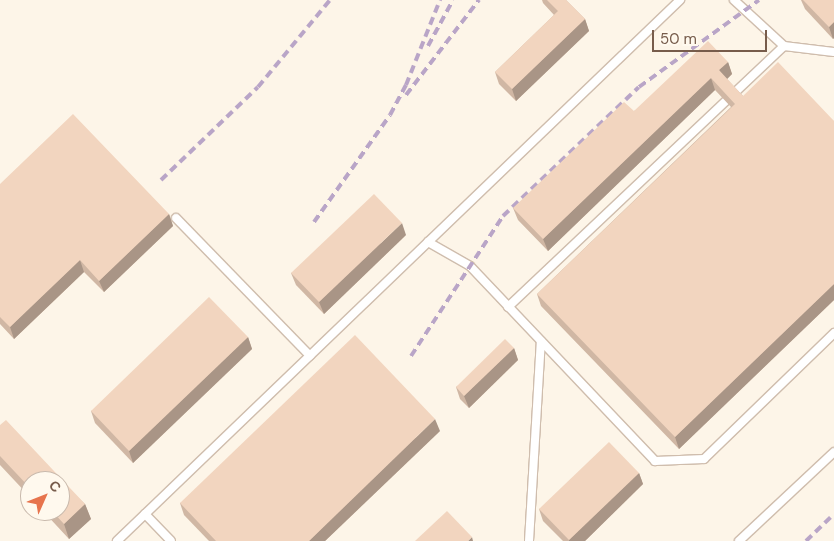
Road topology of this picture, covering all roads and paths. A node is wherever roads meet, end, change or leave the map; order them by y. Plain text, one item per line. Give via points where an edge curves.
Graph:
1 (680, 0) edge
2 (734, 0) edge
3 (784, 46) junction
4 (834, 52) edge
5 (176, 218) dead end
6 (428, 242) junction
7 (508, 307) junction
8 (834, 333) edge
9 (540, 341) junction
10 (310, 356) junction
11 (834, 452) edge
12 (145, 514) junction
13 (117, 541) edge
14 (171, 541) edge
15 (529, 541) edge
16 (739, 541) edge

1 - 6 lane
2 - 3 lane
3 - 4 lane
3 - 7 lane
5 - 10 lane
6 - 7 lane via 470,266
6 - 10 lane
7 - 9 lane
8 - 9 lane via 704,459 655,461
9 - 15 lane
10 - 12 lane
11 - 16 lane
12 - 13 lane
12 - 14 lane

